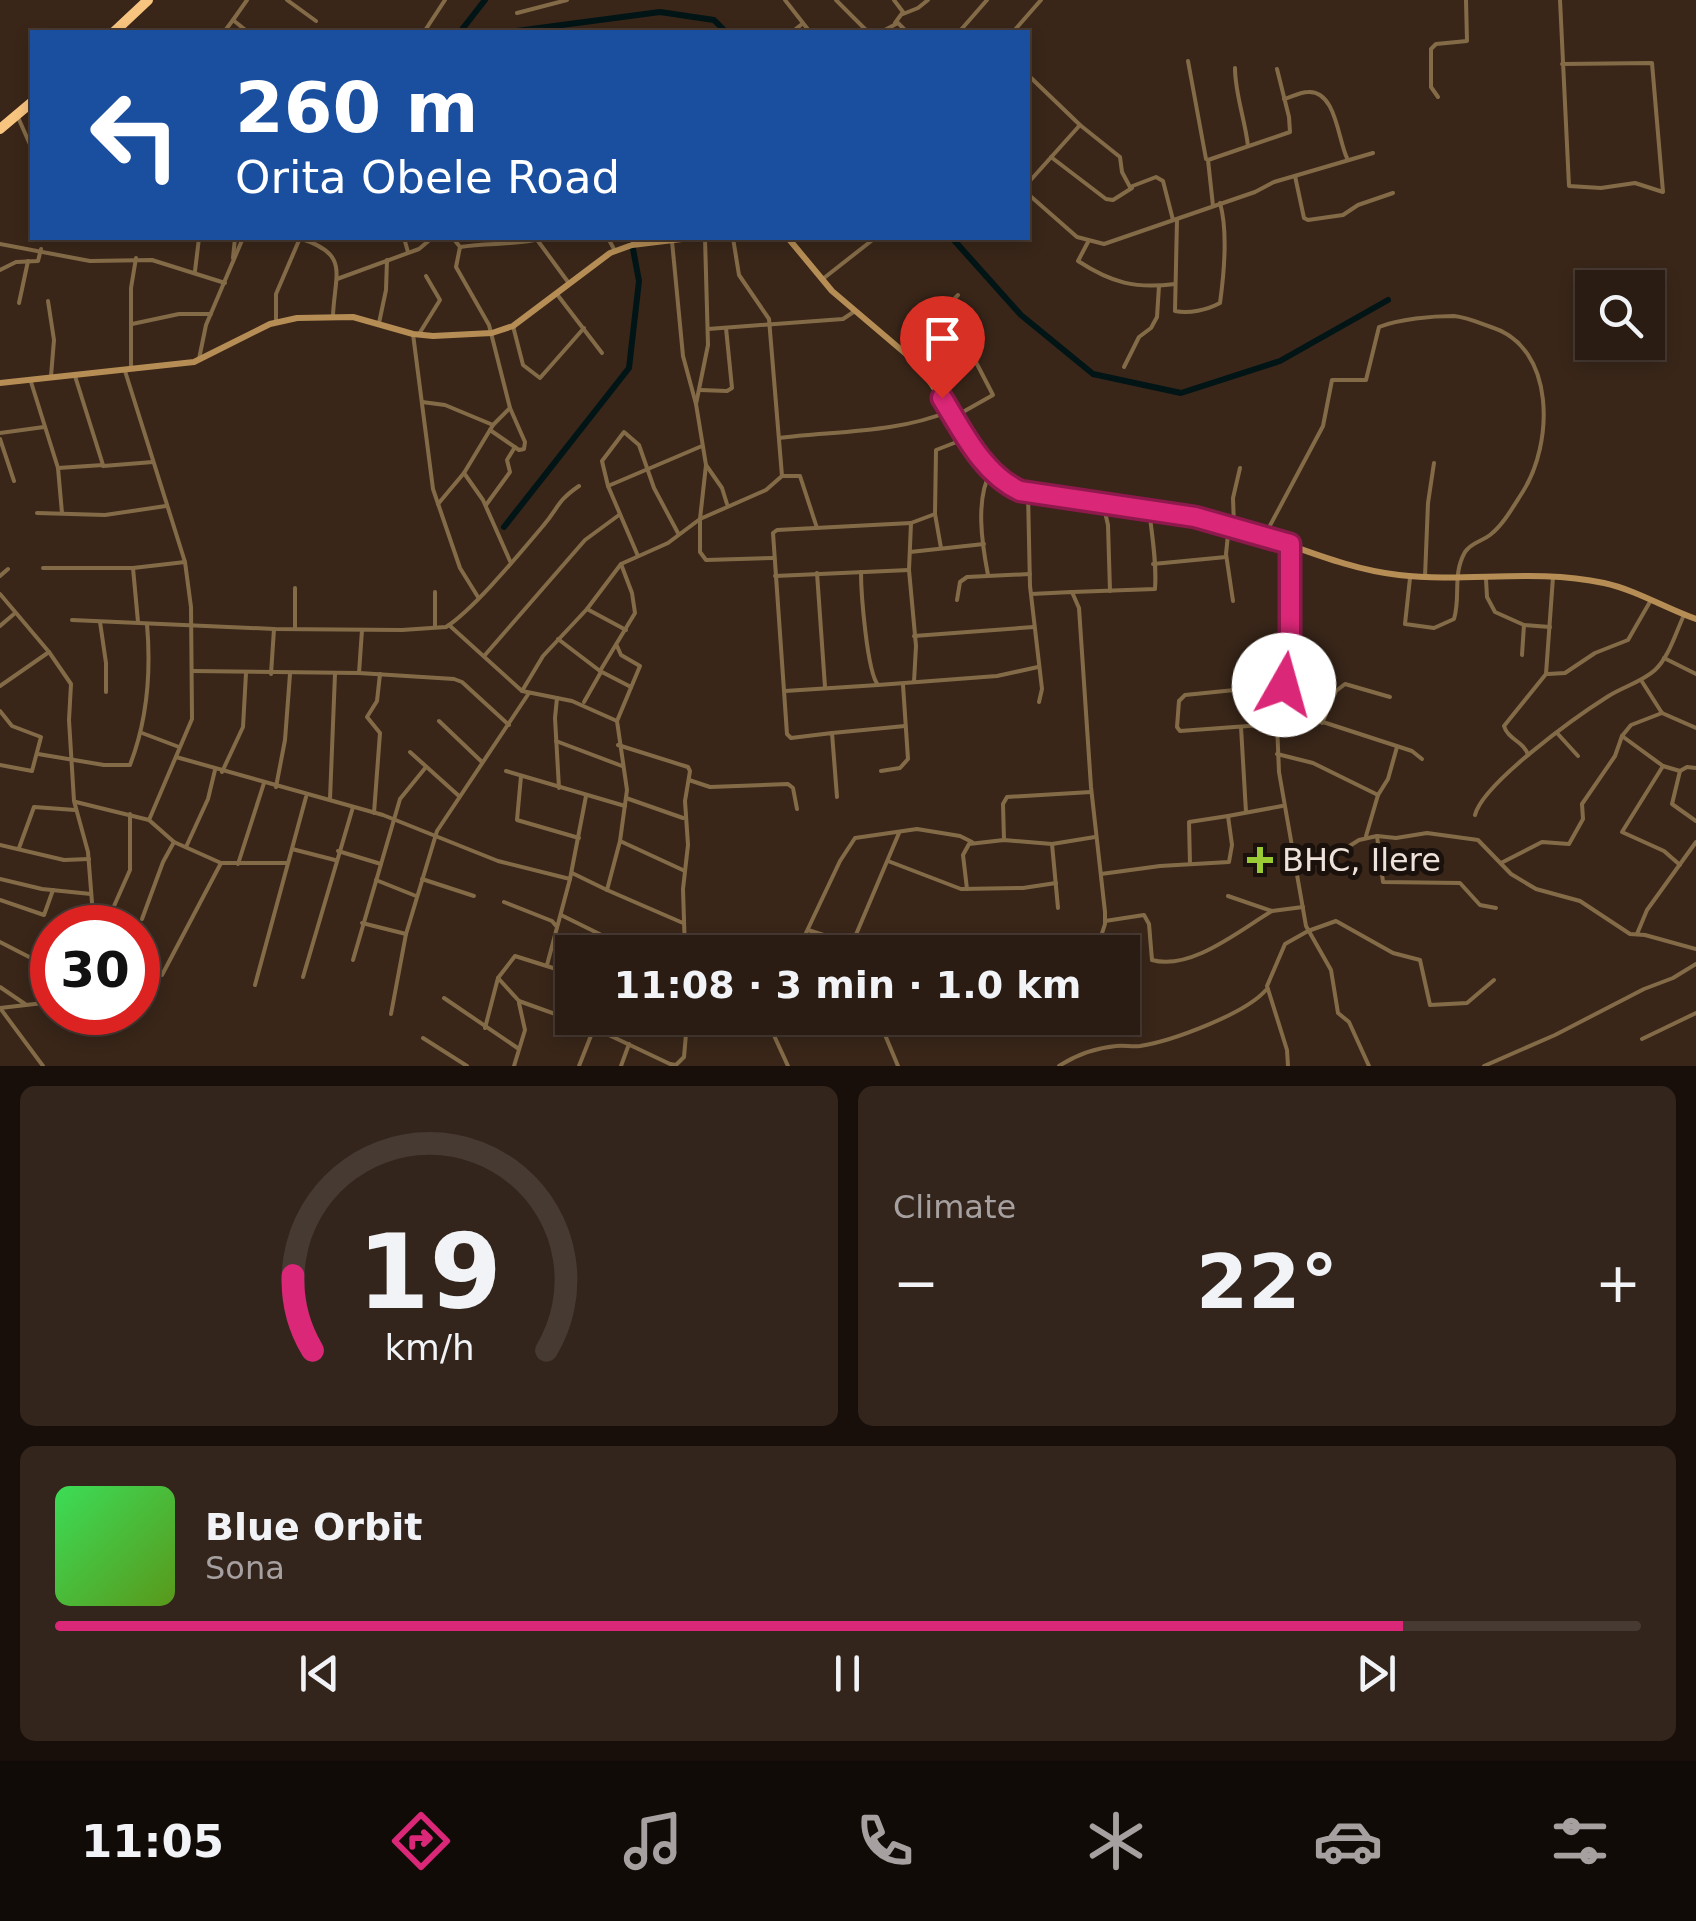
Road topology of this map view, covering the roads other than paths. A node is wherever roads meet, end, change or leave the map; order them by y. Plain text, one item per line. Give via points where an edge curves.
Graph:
1 (148, 0) edge
2 (247, 0) edge
3 (287, 0) edge
4 (445, 0) edge
5 (567, 0) edge
6 (785, 0) edge
7 (836, 0) edge
8 (894, 0) edge
9 (928, 0) edge
10 (987, 0) edge
11 (1466, 0) edge
12 (1560, 0) edge
13 (1039, 1) edge
14 (516, 13) dead end
15 (903, 14) junction
16 (233, 20) junction
17 (316, 21) dead end
18 (895, 23) junction
19 (802, 24) junction
20 (116, 30) edge
21 (226, 30) edge
22 (246, 30) edge
23 (425, 30) edge
24 (794, 30) edge
25 (808, 30) edge
26 (866, 30) edge
27 (884, 30) edge
28 (905, 30) edge
29 (960, 30) edge
30 (1016, 30) edge
31 (1188, 61) dead end
32 (1562, 64) junction
33 (1235, 68) dead end
34 (1277, 69) dead end
35 (1030, 77) edge
36 (1438, 97) dead end
37 (1284, 99) junction
38 (30, 104) edge
39 (16, 115) junction
40 (1080, 125) junction
41 (0, 129) edge
42 (30, 146) edge
43 (1248, 146) junction
44 (1373, 153) dead end
45 (1050, 156) junction
46 (1347, 158) junction
47 (1207, 162) junction
48 (1295, 176) junction
49 (1030, 181) edge
50 (1132, 188) junction
51 (1394, 193) dead end
52 (1030, 196) edge
53 (1220, 203) junction
54 (1213, 206) junction
55 (1175, 219) junction
56 (200, 240) edge
57 (236, 240) edge
58 (242, 240) edge
59 (298, 240) edge
60 (304, 240) edge
61 (405, 240) edge
62 (430, 240) edge
63 (455, 240) edge
64 (485, 240) edge
65 (528, 240) edge
66 (539, 240) edge
67 (609, 240) edge
68 (667, 240) edge
69 (672, 240) edge
70 (706, 240) edge
71 (734, 240) edge
72 (790, 240) edge
73 (872, 240) edge
74 (1088, 242) junction
75 (0, 244) edge
76 (460, 247) junction
77 (41, 249) junction
78 (615, 251) junction
79 (408, 253) junction
80 (136, 258) junction
81 (387, 260) junction
82 (28, 261) junction
83 (232, 266) junction
84 (0, 270) edge
85 (195, 271) junction
86 (426, 276) dead end
87 (337, 279) junction
88 (822, 280) junction
89 (225, 283) junction
90 (568, 283) junction
91 (1176, 284) junction
92 (1159, 286) junction
93 (556, 293) junction
94 (958, 296) dead end
95 (48, 301) dead end
96 (18, 303) dead end
97 (855, 311) junction
98 (211, 314) junction
99 (333, 316) junction
100 (276, 322) junction
101 (380, 323) junction
102 (769, 324) junction
103 (130, 325) junction
104 (513, 326) junction
105 (584, 328) junction
106 (726, 328) junction
107 (708, 329) junction
108 (492, 333) junction
109 (416, 334) junction
110 (958, 338) junction
111 (602, 353) dead end
112 (199, 360) junction
113 (919, 365) junction
114 (1124, 368) dead end
115 (128, 370) junction
116 (75, 376) junction
117 (51, 378) junction
118 (31, 380) junction
119 (0, 383) edge
120 (700, 390) junction
121 (422, 402) junction
122 (696, 404) junction
123 (510, 408) junction
124 (952, 414) junction
125 (44, 427) junction
126 (492, 428) junction
127 (0, 436) edge
128 (779, 438) junction
129 (967, 438) junction
130 (702, 446) junction
131 (515, 447) junction
132 (154, 462) junction
133 (1434, 463) dead end
134 (706, 465) junction
135 (103, 466) junction
136 (58, 468) junction
137 (1240, 468) dead end
138 (991, 470) junction
139 (648, 471) junction
140 (464, 473) junction
141 (782, 476) junction
142 (14, 481) dead end
143 (579, 486) dead end
144 (608, 486) junction
145 (1028, 493) junction
146 (438, 504) junction
147 (1103, 504) junction
148 (486, 505) junction
149 (167, 506) junction
150 (728, 506) junction
151 (1149, 509) junction
152 (37, 513) dead end
153 (62, 513) junction
154 (934, 514) junction
155 (619, 515) junction
156 (700, 519) junction
157 (911, 523) junction
158 (1232, 525) junction
159 (817, 528) junction
160 (679, 534) junction
161 (1265, 534) junction
162 (984, 544) junction
163 (1290, 544) junction
164 (941, 548) junction
165 (910, 552) junction
166 (638, 556) junction
167 (1226, 557) junction
168 (774, 558) junction
169 (185, 562) junction
170 (510, 563) junction
171 (620, 564) junction
172 (1153, 564) junction
173 (43, 568) dead end
174 (134, 568) junction
175 (8, 569) dead end
176 (909, 570) junction
177 (861, 572) junction
178 (817, 573) junction
179 (1030, 574) junction
180 (1486, 574) junction
181 (988, 575) junction
182 (0, 576) edge
183 (775, 576) junction
184 (1410, 576) junction
185 (1456, 576) junction
186 (1425, 577) junction
187 (1553, 577) junction
188 (295, 588) dead end
189 (1110, 590) junction
190 (435, 592) dead end
191 (1072, 592) junction
192 (0, 594) edge
193 (1031, 594) junction
194 (478, 597) junction
195 (957, 600) dead end
196 (1651, 600) junction
197 (1233, 602) dead end
198 (588, 609) junction
199 (14, 614) junction
200 (1684, 615) junction
201 (1696, 618) edge
202 (72, 620) dead end
203 (100, 622) junction
204 (138, 622) junction
205 (148, 624) junction
206 (1524, 624) junction
207 (449, 625) junction
208 (0, 626) edge
209 (1550, 626) junction
210 (1034, 627) junction
211 (191, 628) junction
212 (295, 628) junction
213 (435, 628) junction
214 (274, 629) junction
215 (362, 630) junction
216 (626, 630) junction
217 (914, 636) junction
218 (558, 638) junction
219 (617, 646) junction
220 (49, 652) junction
221 (1522, 655) dead end
222 (484, 656) junction
223 (1664, 658) junction
224 (1038, 667) junction
225 (192, 671) junction
226 (601, 671) junction
227 (246, 673) junction
228 (359, 673) junction
229 (271, 674) junction
230 (290, 674) junction
231 (335, 674) junction
232 (380, 674) junction
233 (1546, 674) junction
234 (1696, 674) edge
235 (1640, 680) junction
236 (914, 683) junction
237 (903, 685) junction
238 (1284, 685) junction
239 (0, 686) edge
240 (878, 686) junction
241 (631, 687) junction
242 (824, 687) junction
243 (522, 691) junction
244 (106, 692) dead end
245 (785, 692) junction
246 (529, 693) junction
247 (1390, 697) dead end
248 (557, 698) junction
249 (1038, 702) dead end
250 (583, 704) junction
251 (1280, 708) junction
252 (0, 711) edge
253 (1662, 713) junction
254 (617, 720) junction
255 (440, 721) dead end
256 (1322, 723) junction
257 (509, 724) junction
258 (1277, 724) junction
259 (905, 726) junction
260 (1240, 727) junction
261 (1696, 728) edge
262 (142, 733) junction
263 (832, 733) junction
264 (1558, 733) junction
265 (1622, 736) junction
266 (556, 741) junction
267 (618, 745) junction
268 (1397, 747) junction
269 (180, 748) junction
270 (410, 752) dead end
271 (38, 754) junction
272 (1277, 754) junction
273 (1528, 755) junction
274 (1578, 756) dead end
275 (176, 757) junction
276 (1422, 759) dead end
277 (73, 760) junction
278 (482, 762) junction
279 (0, 765) edge
280 (623, 766) junction
281 (1663, 766) junction
282 (426, 767) junction
283 (1696, 768) edge
284 (215, 770) junction
285 (506, 771) dead end
286 (882, 771) dead end
287 (1680, 771) junction
288 (222, 772) junction
289 (521, 776) junction
290 (689, 780) junction
291 (264, 783) junction
292 (276, 786) junction
293 (560, 788) junction
294 (1092, 792) junction
295 (307, 795) junction
296 (1378, 795) junction
297 (459, 796) junction
298 (586, 796) junction
299 (836, 797) dead end
300 (626, 798) junction
301 (330, 800) junction
302 (74, 801) junction
303 (625, 806) junction
304 (1284, 806) junction
305 (353, 807) junction
306 (797, 809) dead end
307 (75, 810) junction
308 (1246, 812) junction
309 (374, 813) junction
310 (130, 814) junction
311 (1476, 815) dead end
312 (1228, 816) junction
313 (394, 819) junction
314 (685, 819) junction
315 (149, 820) junction
316 (1696, 820) edge
317 (899, 833) junction
318 (1377, 836) junction
319 (435, 837) junction
320 (1096, 837) junction
321 (579, 838) junction
322 (1365, 838) junction
323 (1004, 840) junction
324 (620, 841) junction
325 (174, 842) junction
326 (972, 842) junction
327 (1696, 842) edge
328 (0, 844) edge
329 (1052, 844) junction
330 (186, 847) junction
331 (290, 849) junction
332 (18, 850) junction
333 (338, 851) junction
334 (1295, 856) junction
335 (88, 859) junction
336 (336, 860) junction
337 (888, 861) junction
338 (222, 863) junction
339 (286, 863) junction
340 (1501, 863) junction
341 (238, 864) junction
342 (381, 864) junction
343 (1190, 864) junction
344 (1680, 865) junction
345 (685, 870) junction
346 (1101, 874) junction
347 (571, 876) junction
348 (0, 879) edge
349 (422, 879) junction
350 (376, 880) junction
351 (1056, 882) junction
352 (967, 889) junction
353 (53, 890) junction
354 (606, 890) junction
355 (91, 894) junction
356 (416, 896) junction
357 (474, 896) dead end
358 (1228, 896) dead end
359 (0, 900) edge
360 (504, 902) dead end
361 (92, 905) edge
362 (114, 905) edge
363 (147, 905) edge
364 (1303, 907) junction
365 (1058, 908) dead end
366 (1496, 908) dead end
367 (1272, 911) junction
368 (560, 918) junction
369 (552, 921) junction
370 (1105, 921) junction
371 (683, 923) junction
372 (362, 924) junction
373 (557, 928) junction
374 (808, 930) junction
375 (1308, 930) junction
376 (406, 934) junction
377 (1637, 934) junction
378 (598, 935) edge
379 (684, 935) edge
380 (806, 935) edge
381 (824, 935) edge
382 (856, 935) edge
383 (1101, 935) edge
384 (0, 942) edge
385 (1696, 949) edge
386 (30, 957) edge
387 (353, 960) dead end
388 (1696, 964) edge
389 (546, 965) junction
390 (555, 968) edge
391 (162, 975) dead end
392 (303, 977) dead end
393 (498, 978) junction
394 (1494, 980) dead end
395 (255, 985) dead end
396 (0, 988) edge
397 (1267, 988) junction
398 (444, 998) dead end
399 (518, 1001) junction
400 (26, 1004) junction
401 (30, 1004) edge
402 (0, 1008) edge
403 (1696, 1013) edge
404 (390, 1014) dead end
405 (555, 1014) edge
406 (484, 1028) junction
407 (591, 1035) edge
408 (609, 1035) edge
409 (686, 1035) edge
410 (774, 1035) edge
411 (885, 1035) edge
412 (423, 1038) dead end
413 (1642, 1039) dead end
414 (629, 1044) junction
415 (520, 1048) junction
416 (669, 1065) edge
417 (43, 1066) edge
418 (467, 1066) edge
419 (514, 1066) edge
420 (579, 1066) edge
421 (621, 1066) edge
422 (788, 1066) edge
423 (898, 1066) edge
424 (1058, 1066) edge
425 (1288, 1066) edge
426 (1369, 1066) edge
427 (1484, 1066) edge

1 - 20 highway
2 - 16 street
3 - 17 street
4 - 23 street
5 - 14 street
6 - 19 street
7 - 26 street
8 - 15 street
9 - 15 street
10 - 29 street
11 - 36 street via 1468,41 1434,44 1431,50 1431,88
12 - 32 street
13 - 30 street
15 - 18 street
16 - 21 street
16 - 22 street
18 - 27 street
18 - 28 street
19 - 24 street
19 - 25 street
31 - 47 street
32 - 32 street via 1570,188 1635,183 1664,192 1652,63
33 - 43 street
34 - 37 street
35 - 40 street
37 - 43 street via 1290,132
37 - 46 street via 1307,92 1322,97
38 - 39 highway
39 - 41 highway
39 - 42 street
40 - 45 street
40 - 50 street via 1120,156
43 - 47 street
44 - 46 street
45 - 49 street
45 - 50 street via 1106,199
46 - 48 street
47 - 54 street
48 - 51 street via 1308,220 1343,215
48 - 53 street
50 - 55 street via 1161,178
52 - 74 street
53 - 54 street
53 - 91 street via 1220,304 1176,312
54 - 55 street
55 - 74 street via 1110,244
55 - 91 street
56 - 85 street
57 - 83 street
58 - 83 street
59 - 100 street via 276,294
60 - 87 street via 331,252
61 - 79 street
62 - 79 street
63 - 76 street
64 - 65 street via 496,246
64 - 76 street
66 - 90 street
67 - 78 street
68 - 78 main road
69 - 122 street via 683,356
70 - 107 street
71 - 102 street via 739,275
72 - 88 main road
73 - 88 street
74 - 92 street via 1079,262 1130,286
75 - 77 street
76 - 108 street via 455,263
77 - 80 street via 90,260
77 - 82 street via 38,261
78 - 90 main road
79 - 81 street
80 - 85 street
80 - 103 street
81 - 87 street
81 - 101 street
82 - 84 street
82 - 96 street
83 - 89 street
85 - 89 street
86 - 109 street via 440,300
87 - 99 street
88 - 97 main road
89 - 98 street
90 - 93 main road
91 - 92 street
92 - 114 street via 1157,317
93 - 104 main road
93 - 105 street
94 - 110 street via 940,314
95 - 117 street
97 - 102 street via 843,320
97 - 113 main road
98 - 103 street
98 - 112 street
99 - 100 main road
99 - 101 main road
100 - 112 main road
101 - 109 main road
102 - 106 street
102 - 128 street
103 - 115 street
104 - 105 street via 523,365 538,378
104 - 108 main road
105 - 111 street
106 - 107 street
106 - 120 street via 732,388
107 - 120 street
108 - 109 main road
108 - 123 street
109 - 121 street
110 - 113 street
110 - 124 street via 993,395
112 - 115 main road
113 - 124 main road
115 - 116 main road
115 - 132 street
116 - 117 main road
116 - 135 street
117 - 118 main road
118 - 119 main road
118 - 125 street
120 - 122 street
121 - 126 street
121 - 146 street
122 - 130 street
123 - 126 street
123 - 131 street via 526,445
124 - 128 street via 894,428
124 - 129 main road
125 - 127 street
125 - 136 street
126 - 131 street
126 - 140 street
127 - 142 street
128 - 141 street
129 - 138 main road
129 - 154 street via 936,450
130 - 134 street
130 - 139 street
131 - 148 street via 510,472
132 - 135 street
132 - 149 street
133 - 186 street
134 - 150 street
134 - 156 street
135 - 136 street
136 - 153 street
137 - 158 street
138 - 145 main road
138 - 162 street
139 - 144 street
139 - 144 street via 639,445 621,433 602,460
139 - 160 street
140 - 146 street
140 - 148 street
141 - 150 street
141 - 159 street via 800,476
143 - 170 street via 556,503
144 - 155 street
145 - 147 main road
145 - 179 street
146 - 194 street
147 - 151 main road
147 - 189 street
148 - 170 street
149 - 153 street
149 - 169 street
150 - 156 street
151 - 158 main road
151 - 172 street
152 - 153 street
154 - 157 street
154 - 164 street
155 - 166 street
155 - 222 street via 585,540
156 - 160 street
156 - 168 street via 703,558
157 - 159 street
157 - 165 street
158 - 161 main road
158 - 167 street
159 - 168 street via 775,531
160 - 166 street
161 - 163 main road
161 - 185 street via 1323,426 1332,380 1366,380 1379,328 1457,316 1507,332 1528,352 1544,413 1527,485 1488,538 1470,546
162 - 164 street
162 - 181 street
163 - 184 main road via 1368,570
163 - 238 street
164 - 165 street
165 - 176 street
166 - 171 street
167 - 172 street
167 - 197 street
168 - 183 street
169 - 174 street
169 - 211 street
170 - 194 street
171 - 198 street
171 - 216 street via 636,609
172 - 189 street via 1155,589
173 - 174 street
174 - 204 street
175 - 182 street
176 - 177 street
176 - 217 street
177 - 178 street
177 - 240 street via 869,662
178 - 183 street
178 - 242 street
179 - 181 street
179 - 193 street
180 - 185 main road
180 - 187 main road
180 - 206 street via 1494,612
181 - 195 street via 962,579
183 - 245 street
184 - 185 street via 1404,622 1426,628 1454,620
184 - 186 main road
185 - 186 main road
187 - 196 main road via 1606,583
187 - 209 street
188 - 212 street
189 - 191 street
190 - 213 street
191 - 193 street
191 - 294 street
192 - 199 street
193 - 210 street
194 - 207 street
196 - 200 main road
196 - 233 street via 1628,640 1565,673
198 - 216 street
198 - 218 street
199 - 208 street
199 - 220 street
200 - 201 main road
200 - 223 street
202 - 203 street
203 - 204 street
203 - 244 street
204 - 205 street
205 - 211 street
205 - 262 street
206 - 209 street
206 - 221 street
207 - 213 street
207 - 222 street
209 - 233 street
210 - 217 street
210 - 224 street
211 - 214 street
211 - 225 street
212 - 214 street
212 - 215 street
213 - 215 street
214 - 229 street
215 - 228 street
216 - 219 street
217 - 236 street
218 - 226 street
218 - 243 street
219 - 226 street
219 - 241 street via 640,666
220 - 239 street
220 - 277 street via 72,689
222 - 243 street
223 - 234 street
223 - 235 street
224 - 236 street
224 - 249 street
225 - 227 street
225 - 269 street via 192,719
226 - 241 street
226 - 250 street
227 - 229 street
227 - 288 street via 243,727
228 - 231 street
228 - 232 street
229 - 230 street
230 - 231 street
230 - 292 street
231 - 301 street
232 - 257 street via 458,680
232 - 309 street via 368,716 380,733
233 - 273 street via 1504,726
235 - 253 street
235 - 264 street
236 - 237 street
237 - 240 street
237 - 259 street
238 - 251 street
238 - 260 street via 1180,698 1179,730
240 - 242 street
241 - 254 street
242 - 245 street
243 - 246 street
245 - 263 street via 789,737
246 - 248 street
246 - 257 street
247 - 256 street via 1341,686
248 - 250 street
248 - 266 street
250 - 254 street
251 - 256 street
251 - 258 street
252 - 271 street via 12,726 40,736
253 - 261 street
253 - 265 street via 1631,725
254 - 267 street
255 - 278 street
256 - 268 street
257 - 278 street
258 - 260 street
258 - 272 street
259 - 263 street
259 - 286 street via 906,762
260 - 308 street
262 - 269 street
262 - 277 street via 128,767
263 - 299 street
264 - 273 street
264 - 274 street
265 - 281 street
265 - 340 street via 1582,804 1583,819 1569,844 1542,842
266 - 280 street
266 - 293 street
267 - 280 street
267 - 290 street via 688,767
268 - 276 street
268 - 296 street
269 - 275 street
270 - 282 street
271 - 277 street
271 - 279 street via 29,772
272 - 296 street via 1313,763
272 - 304 street
273 - 311 street via 1480,800
275 - 284 street
275 - 315 street
277 - 302 street
278 - 297 street
280 - 300 street
281 - 287 street
281 - 344 street via 1622,832
282 - 297 street
282 - 313 street via 403,793
283 - 287 street
284 - 288 street
284 - 330 street
285 - 289 street
287 - 316 street via 1672,804
288 - 291 street
289 - 293 street
289 - 321 street via 517,820
290 - 306 street via 720,788 788,784
290 - 314 street
291 - 292 street
291 - 341 street
292 - 295 street
293 - 298 street
294 - 320 street
294 - 323 street via 1007,797
295 - 301 street
295 - 331 street
296 - 322 street
297 - 319 street
298 - 303 street
298 - 321 street
300 - 303 street
300 - 314 street
301 - 305 street
302 - 307 street
302 - 310 street
303 - 324 street
304 - 308 street
304 - 334 street
305 - 309 street
305 - 333 street
307 - 332 street via 34,808
307 - 335 street
308 - 312 street
309 - 313 street
310 - 315 street
310 - 362 street via 130,870
312 - 343 street via 1189,822
312 - 343 street via 1230,861
313 - 319 street
313 - 342 street
314 - 345 street
315 - 325 street
317 - 326 street via 922,829
317 - 337 street
317 - 374 street via 852,840
318 - 322 street
318 - 340 street via 1478,840
318 - 366 street via 1383,882 1460,883 1480,905
319 - 347 street via 498,861
319 - 349 street
320 - 329 street
320 - 346 street
321 - 347 street
322 - 334 street via 1340,852
323 - 326 street
323 - 329 street
324 - 345 street
324 - 354 street
325 - 330 street
325 - 363 street
326 - 352 street via 963,855
327 - 344 street
328 - 332 street
329 - 351 street
330 - 338 street
331 - 336 street
331 - 339 street
332 - 335 street
333 - 336 street
333 - 342 street
334 - 364 street
335 - 355 street
336 - 392 street
337 - 352 street
337 - 382 street
338 - 341 street
338 - 391 street
339 - 341 street
339 - 395 street
340 - 377 street via 1536,888 1580,900
342 - 350 street
343 - 346 street
344 - 377 street
345 - 371 street
346 - 370 street
347 - 354 street
347 - 368 street
348 - 353 street
349 - 356 street
349 - 357 street
350 - 356 street
350 - 372 street
351 - 352 street
351 - 365 street
353 - 355 street
353 - 359 street via 42,916
354 - 371 street
355 - 361 street
356 - 376 street
358 - 367 street
360 - 369 street
364 - 367 street
364 - 375 street
367 - 370 street via 1221,946 1178,962 1152,960 1144,915
368 - 369 street
368 - 373 street
368 - 378 street
369 - 373 street
370 - 383 street
371 - 379 street
372 - 376 street
372 - 387 street
373 - 389 street
374 - 380 street
374 - 381 street
375 - 394 street via 1336,921 1393,953 1420,960 1430,1005 1467,1003
375 - 397 street via 1285,944
375 - 426 street via 1334,978 1338,1013
376 - 404 street
377 - 385 street
384 - 386 street
388 - 427 street
389 - 390 street
389 - 393 street via 514,956
393 - 399 street
393 - 406 street
396 - 400 street
397 - 424 street via 1241,1010 1203,1026 1139,1046 1096,1050
397 - 425 street
398 - 406 street
399 - 405 street
399 - 415 street via 525,1026
400 - 401 street
400 - 402 street
402 - 417 street
403 - 413 street
406 - 415 street
407 - 420 street
408 - 414 street
409 - 416 street via 684,1057
410 - 422 street
411 - 423 street
412 - 418 street
414 - 416 street
414 - 421 street
415 - 419 street

